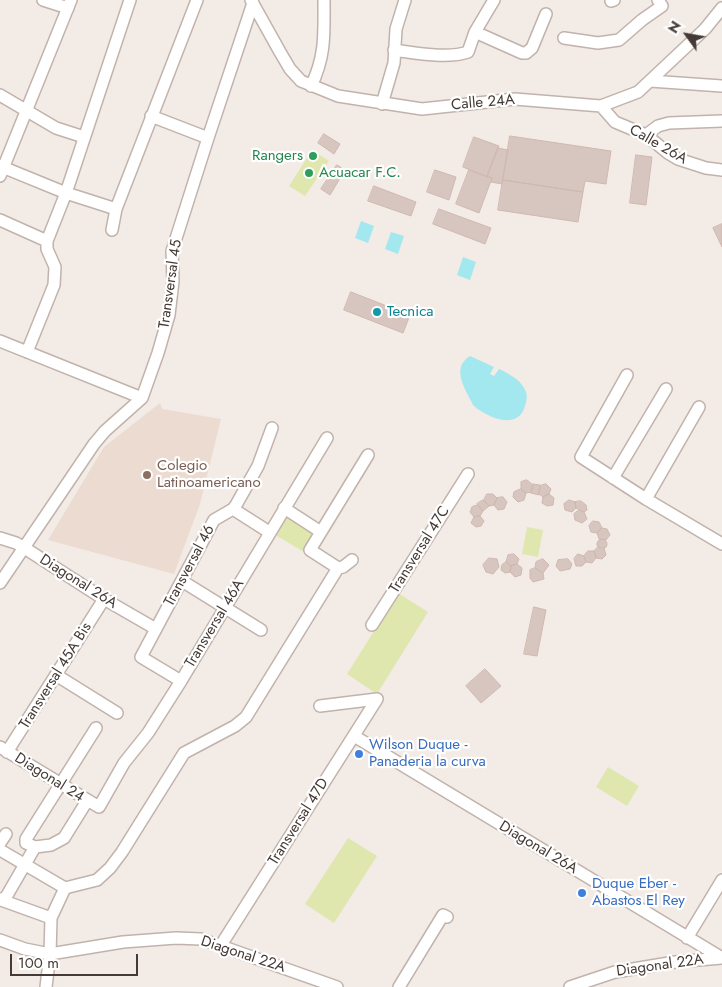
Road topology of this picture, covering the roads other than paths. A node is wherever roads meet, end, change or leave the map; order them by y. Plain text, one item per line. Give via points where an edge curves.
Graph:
1 (43, 0) edge
2 (130, 0) edge
3 (197, 0) edge
4 (324, 0) edge
5 (405, 0) edge
6 (494, 0) edge
7 (658, 0) edge
8 (252, 2) edge
9 (70, 4) edge
10 (722, 8) edge
11 (546, 14) dead end
12 (475, 32) junction
13 (564, 38) dead end
14 (394, 50) junction
15 (650, 81) junction
16 (311, 86) junction
17 (722, 86) edge
18 (0, 96) edge
19 (382, 104) junction
20 (602, 106) junction
21 (26, 111) junction
22 (151, 116) junction
23 (722, 121) edge
24 (646, 135) junction
25 (84, 137) junction
26 (208, 138) junction
27 (1, 170) edge
28 (722, 170) edge
29 (66, 193) junction
30 (116, 209) junction
31 (0, 220) edge
32 (112, 230) dead end
33 (47, 241) junction
34 (0, 341) edge
35 (27, 352) junction
36 (627, 375) dead end
37 (666, 389) dead end
38 (142, 398) junction
39 (699, 407) dead end
40 (272, 428) dead end
41 (327, 438) dead end
42 (368, 455) dead end
43 (468, 474) dead end
44 (613, 478) junction
45 (646, 499) junction
46 (284, 508) junction
47 (232, 509) junction
48 (269, 532) junction
49 (321, 532) junction
50 (0, 538) edge
51 (722, 544) edge
52 (23, 547) junction
53 (352, 560) dead end
54 (338, 568) junction
55 (182, 581) junction
56 (0, 583) edge
57 (104, 599) junction
58 (224, 607) junction
59 (372, 625) dead end
60 (156, 629) junction
61 (261, 630) dead end
62 (56, 675) junction
63 (181, 681) junction
64 (320, 706) dead end
65 (117, 713) dead end
66 (96, 728) dead end
67 (354, 736) junction
68 (4, 750) edge
69 (60, 785) junction
70 (87, 801) junction
71 (99, 807) joint
72 (35, 847) junction
73 (0, 850) edge
74 (24, 865) junction
75 (722, 880) edge
76 (65, 888) junction
77 (1, 900) edge
78 (447, 917) dead end
79 (51, 918) junction
80 (687, 938) junction
81 (0, 940) edge
82 (221, 945) junction
83 (50, 954) junction
84 (722, 958) edge
85 (675, 962) junction
86 (582, 985) edge
87 (46, 987) edge
88 (337, 987) edge
89 (399, 987) edge
90 (570, 987) edge

1 - 9 street
2 - 25 street
3 - 22 street
4 - 16 street via 325,41 319,70
5 - 14 street via 396,29
6 - 12 street
7 - 13 street via 662,6 619,40 598,43
8 - 16 street, Calle 24A via 290,69
8 - 26 street, Transversal 45
9 - 21 street
10 - 15 street, Calle 24A via 705,29
11 - 12 street via 532,48 526,53
12 - 14 street via 468,52 460,55
14 - 19 street via 394,63
15 - 17 street
15 - 20 street, Calle 24A via 633,96
16 - 19 street, Calle 24A via 338,96
18 - 21 street
19 - 20 street, Calle 24A via 422,109 515,99
20 - 24 street, Calle 26A via 615,122
21 - 25 street via 56,128
21 - 27 street
22 - 26 street
22 - 30 street
23 - 24 street via 669,122
24 - 28 street, Calle 26A via 678,158
25 - 29 street
26 - 38 street, Transversal 45 via 172,251 169,315
27 - 29 street
29 - 30 street
29 - 33 street
30 - 32 street
31 - 33 street
33 - 35 street via 55,267 54,285
34 - 35 street
35 - 38 street
36 - 44 street via 581,456
37 - 44 street
38 - 52 street, Transversal 45 via 94,444
39 - 45 street
40 - 47 street, Transversal 46 via 258,466
41 - 46 street, Transversal 46A
42 - 49 street
43 - 59 street, Transversal 47C
44 - 45 street
45 - 51 street
46 - 48 street, Transversal 46A
46 - 49 street
47 - 48 street
47 - 55 street, Transversal 46 via 214,520
48 - 58 street, Transversal 46A
49 - 54 street via 310,550
50 - 52 street, Diagonal 26A
52 - 56 street, Transversal 45
52 - 57 street, Diagonal 26A
53 - 54 street
54 - 76 street via 246,717 184,753 122,852 97,880
55 - 58 street
55 - 60 street, Transversal 46
57 - 60 street, Diagonal 26A
57 - 62 street, Transversal 45A Bis
58 - 61 street
58 - 63 street, Transversal 46A
60 - 63 street, Transversal 46 via 141,657
62 - 65 street
62 - 68 street, Transversal 45A Bis
63 - 71 street, Transversal 46A via 148,733 124,763
64 - 67 street, Transversal 47D via 377,699
66 - 69 street
67 - 80 street, Diagonal 26A
67 - 82 street, Transversal 47D
68 - 69 street, Diagonal 24
69 - 70 street, Diagonal 24
69 - 72 street via 25,841
70 - 71 street, Diagonal 24
70 - 72 street via 64,838 51,845
72 - 74 street
73 - 74 street
74 - 76 street
74 - 77 street via 6,897
75 - 80 street
76 - 79 street
77 - 79 street
78 - 89 street via 444,915
79 - 83 street
80 - 84 street, Diagonal 26A
80 - 85 street via 690,951
81 - 83 street, Diagonal 22A
82 - 83 street, Diagonal 22A via 201,939 155,939
82 - 88 street, Diagonal 22A
83 - 87 street
84 - 85 street, Diagonal 22A
85 - 86 street, Diagonal 22A via 614,972
86 - 90 street, Diagonal 22A

